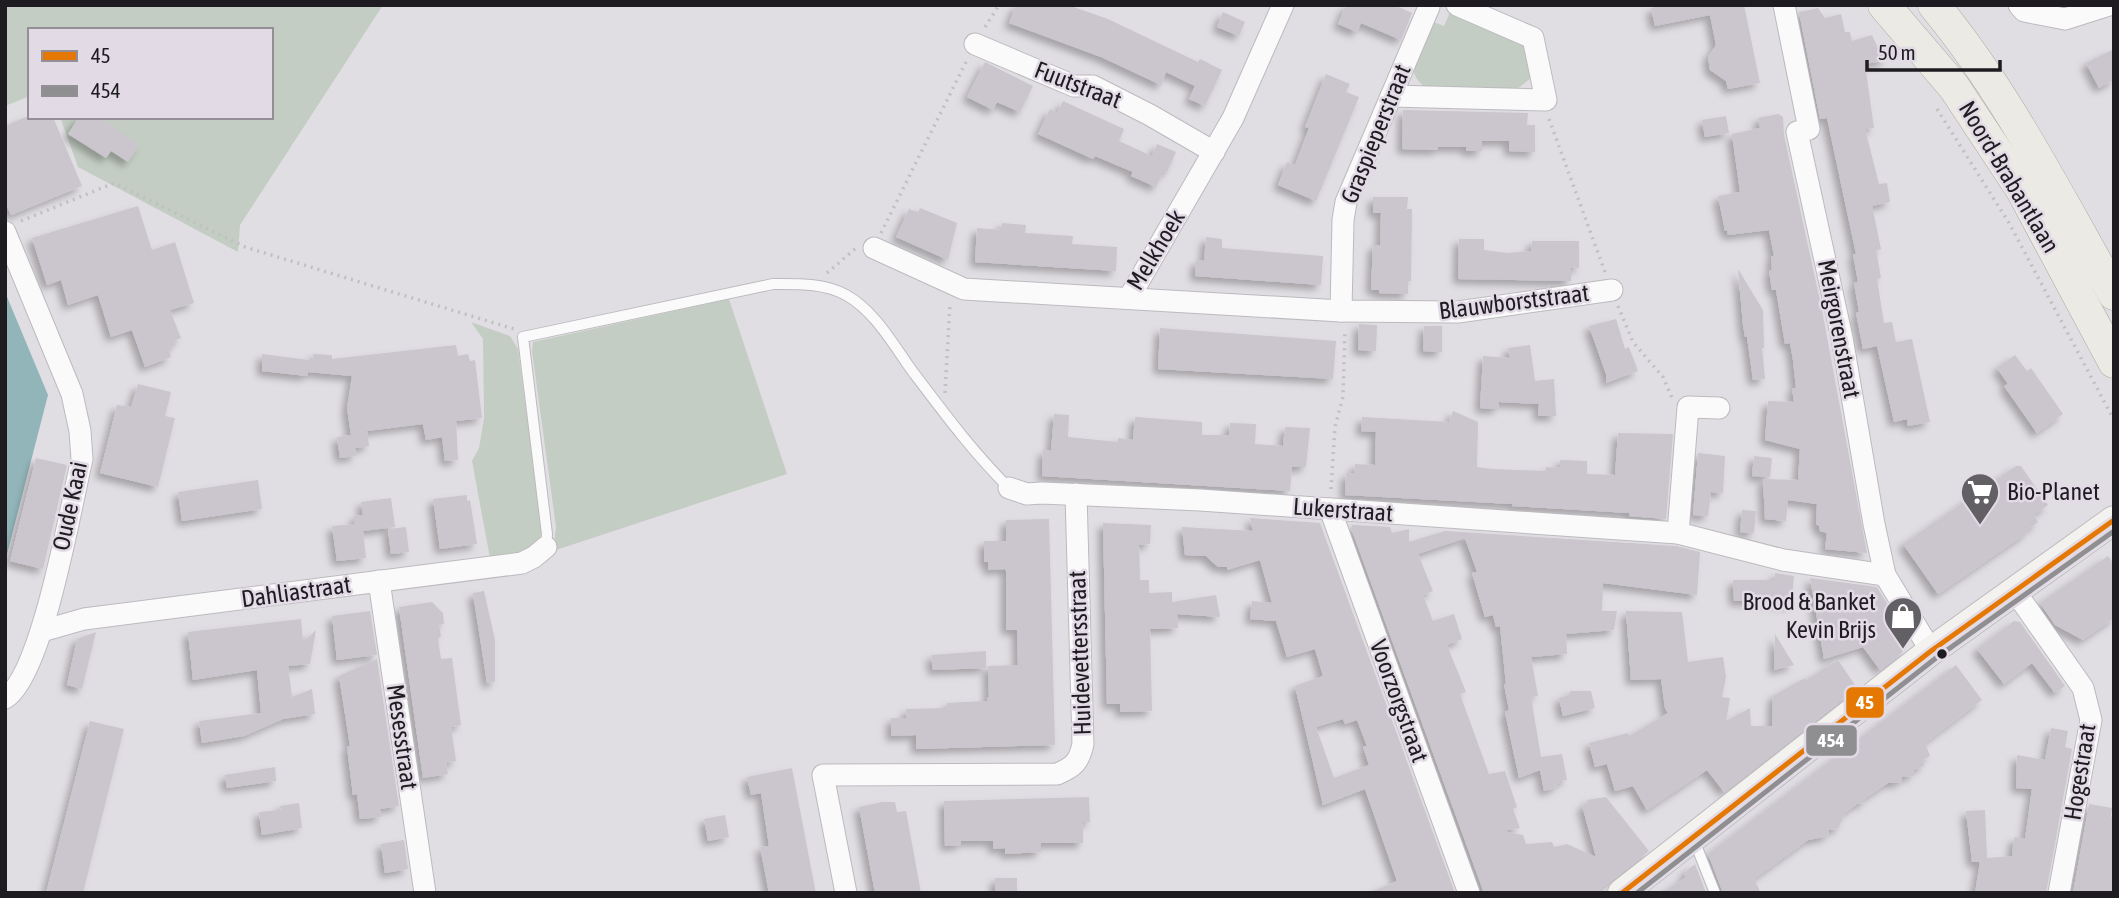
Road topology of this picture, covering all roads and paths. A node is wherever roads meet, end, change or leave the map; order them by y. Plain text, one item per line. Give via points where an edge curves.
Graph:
1 (999, 5) edge
2 (1283, 5) edge
3 (1457, 5) edge
4 (1784, 5) edge
5 (1884, 5) edge
6 (1934, 5) edge
7 (2019, 5) edge
8 (2109, 5) edge
9 (1432, 6) edge
10 (975, 44) junction
11 (1391, 96) junction
12 (1546, 100) junction
13 (1935, 106) dead end
14 (1214, 152) junction
15 (11, 227) edge
16 (874, 248) junction
17 (951, 283) junction
18 (817, 286) junction
19 (1612, 290) junction
20 (2114, 294) edge
21 (1129, 298) junction
22 (1341, 312) junction
23 (523, 337) junction
24 (2114, 362) edge
25 (1681, 404) junction
26 (1719, 408) dead end
27 (944, 413) junction
28 (2114, 420) edge
29 (1009, 488) joint
30 (1076, 494) junction
31 (1330, 509) junction
32 (2114, 520) edge
33 (1678, 533) junction
34 (546, 547) joint
35 (1885, 575) junction
36 (379, 581) junction
37 (2014, 590) junction
38 (42, 631) junction
39 (1931, 651) junction
40 (5, 698) edge
41 (1693, 837) junction
42 (425, 893) edge
43 (846, 893) edge
44 (1469, 893) edge
45 (1622, 893) edge
46 (1715, 893) edge
47 (2059, 893) edge

1 - 10 path
2 - 14 street, Melkhoek
3 - 12 street via 1533,38
4 - 35 street, Meirgorenstraat via 1809,129 1797,132 1842,338
5 - 24 main road, Noord-Brabantlaan via 1954,87 2022,190
6 - 20 main road, Noord-Brabantlaan via 1966,44 2019,128
7 - 8 street via 2024,11 2065,19
9 - 11 street, Graspieperstraat
10 - 14 street, Fuutstraat via 1074,86 1093,86
10 - 16 path
11 - 12 street
11 - 22 street, Graspieperstraat via 1346,202
12 - 19 path, Blauwborststraat
13 - 28 path via 2009,223
14 - 21 street, Melkhoek
15 - 23 path via 114,183 245,247 512,327
15 - 38 street, Oude Kaai via 72,394 80,431 82,459
16 - 17 street, Melkhoek
16 - 18 path via 865,244 856,248 822,276
17 - 21 street, Melkhoek via 964,289
17 - 27 path
18 - 23 lane via 773,284
18 - 27 lane via 848,296 871,316
19 - 22 street, Blauwborststraat via 1458,312
19 - 25 path via 1633,342
21 - 22 street, Blauwborststraat
22 - 31 path via 1345,326 1343,397 1335,427
23 - 34 lane
25 - 26 street
25 - 33 street
27 - 29 lane via 974,453
29 - 30 street, Lukerstraat via 1027,494
30 - 31 street, Lukerstraat
30 - 43 street, Huidevettersstraat via 1083,744 1079,761 1057,774 823,775
31 - 33 street, Lukerstraat
31 - 44 street, Voorzorgstraat
32 - 37 street
33 - 35 street, Lukerstraat via 1783,561
34 - 36 street, Dahliastraat via 522,563
35 - 39 street, Meirgorenstraat
36 - 38 street, Dahliastraat via 84,619
36 - 42 street, Mesesstraat
37 - 39 street
37 - 47 street, Hogestraat via 2083,688 2091,720
38 - 40 street, Oude Kaai via 25,673
39 - 41 street
41 - 45 street
41 - 46 lane

